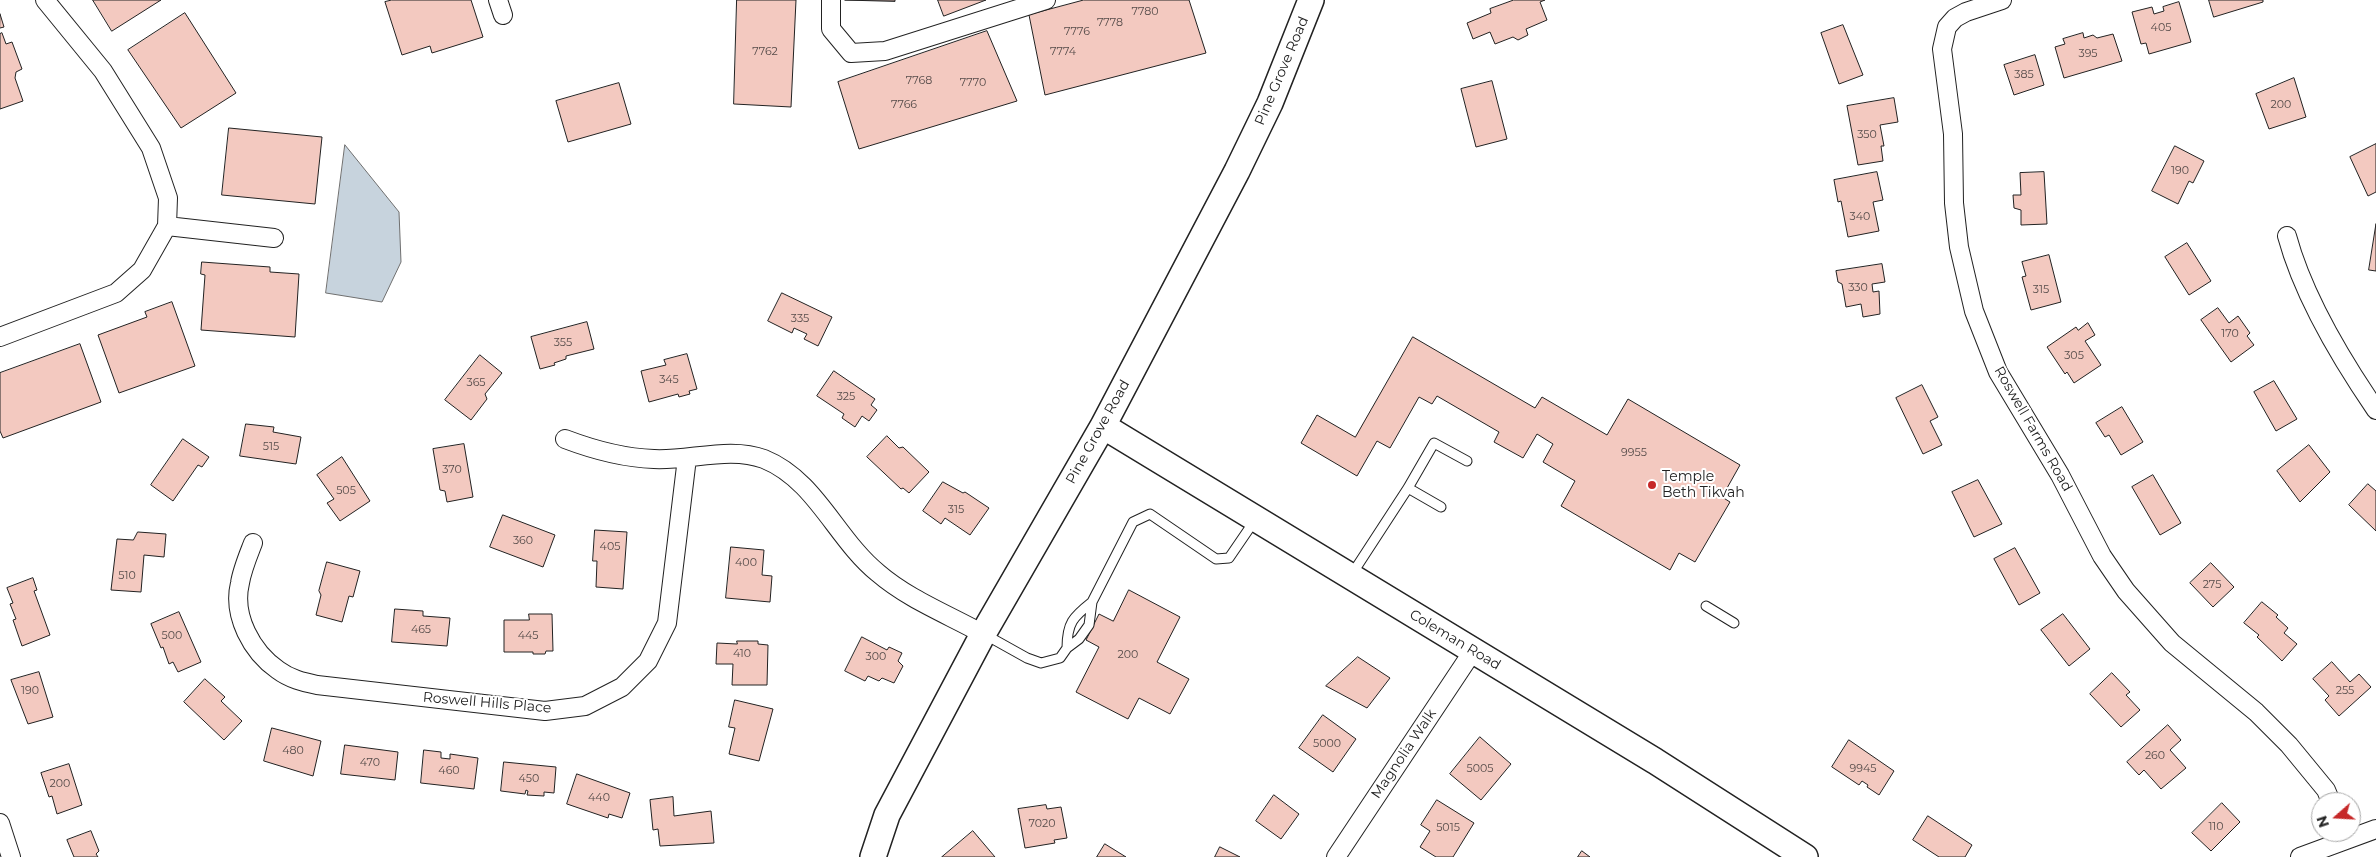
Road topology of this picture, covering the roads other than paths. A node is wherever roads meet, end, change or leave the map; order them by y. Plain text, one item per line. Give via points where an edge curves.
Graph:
1 (45, 0) edge
2 (831, 0) edge
3 (1046, 0) edge
4 (1312, 0) edge
5 (2002, 0) edge
6 (167, 226) junction
7 (2287, 236) dead end
8 (274, 238) dead end
9 (0, 338) edge
10 (2376, 410) edge
11 (1103, 426) junction
12 (565, 439) dead end
13 (687, 458) junction
14 (1467, 461) dead end
15 (1408, 488) junction
16 (1441, 508) dead end
17 (1255, 519) junction
18 (252, 543) dead end
19 (1350, 577) junction
20 (1092, 602) junction
21 (1706, 606) dead end
22 (1734, 624) dead end
23 (983, 634) junction
24 (1067, 648) junction
25 (1473, 651) junction
26 (2327, 792) edge
27 (0, 823) edge
28 (2376, 829) edge
29 (2361, 832) edge
30 (2331, 842) edge
31 (12, 857) edge
32 (873, 857) edge
33 (1336, 857) edge
34 (1805, 857) edge
35 (2300, 857) edge

1 - 6 street via 102,71 151,148 168,198
2 - 3 street via 831,29 852,53 885,51
4 - 11 main road, Pine Grove Road via 1270,103
5 - 26 street, Roswell Farms Road via 1955,18 1947,28 1942,49 1953,134 1954,203 1959,247 1974,311 1998,372 2060,475 2102,556 2126,591 2172,643 2256,712 2289,744
6 - 8 street
6 - 9 street via 142,270 116,293
7 - 10 street via 2306,290
11 - 17 main road, Coleman Road
11 - 23 main road, Pine Grove Road
12 - 13 street via 624,457
13 - 18 street, Roswell Hills Place via 667,623 662,636 648,661 622,687 585,706 545,711 296,680 265,659 243,623 239,584
13 - 23 street via 740,454 780,466 805,486 878,574
14 - 15 lane via 1434,443
15 - 16 lane
15 - 19 lane
17 - 19 main road, Coleman Road
17 - 20 lane via 1229,558 1216,559 1150,514 1140,517 1133,522
19 - 25 main road, Coleman Road
20 - 24 lane via 1089,625
20 - 24 lane via 1076,614 1067,629
21 - 22 lane
23 - 24 lane via 1042,663 1060,658
23 - 32 main road, Pine Grove Road via 887,815
25 - 33 street, Magnolia Walk
25 - 34 main road, Coleman Road
27 - 31 street
28 - 29 street
30 - 35 street

